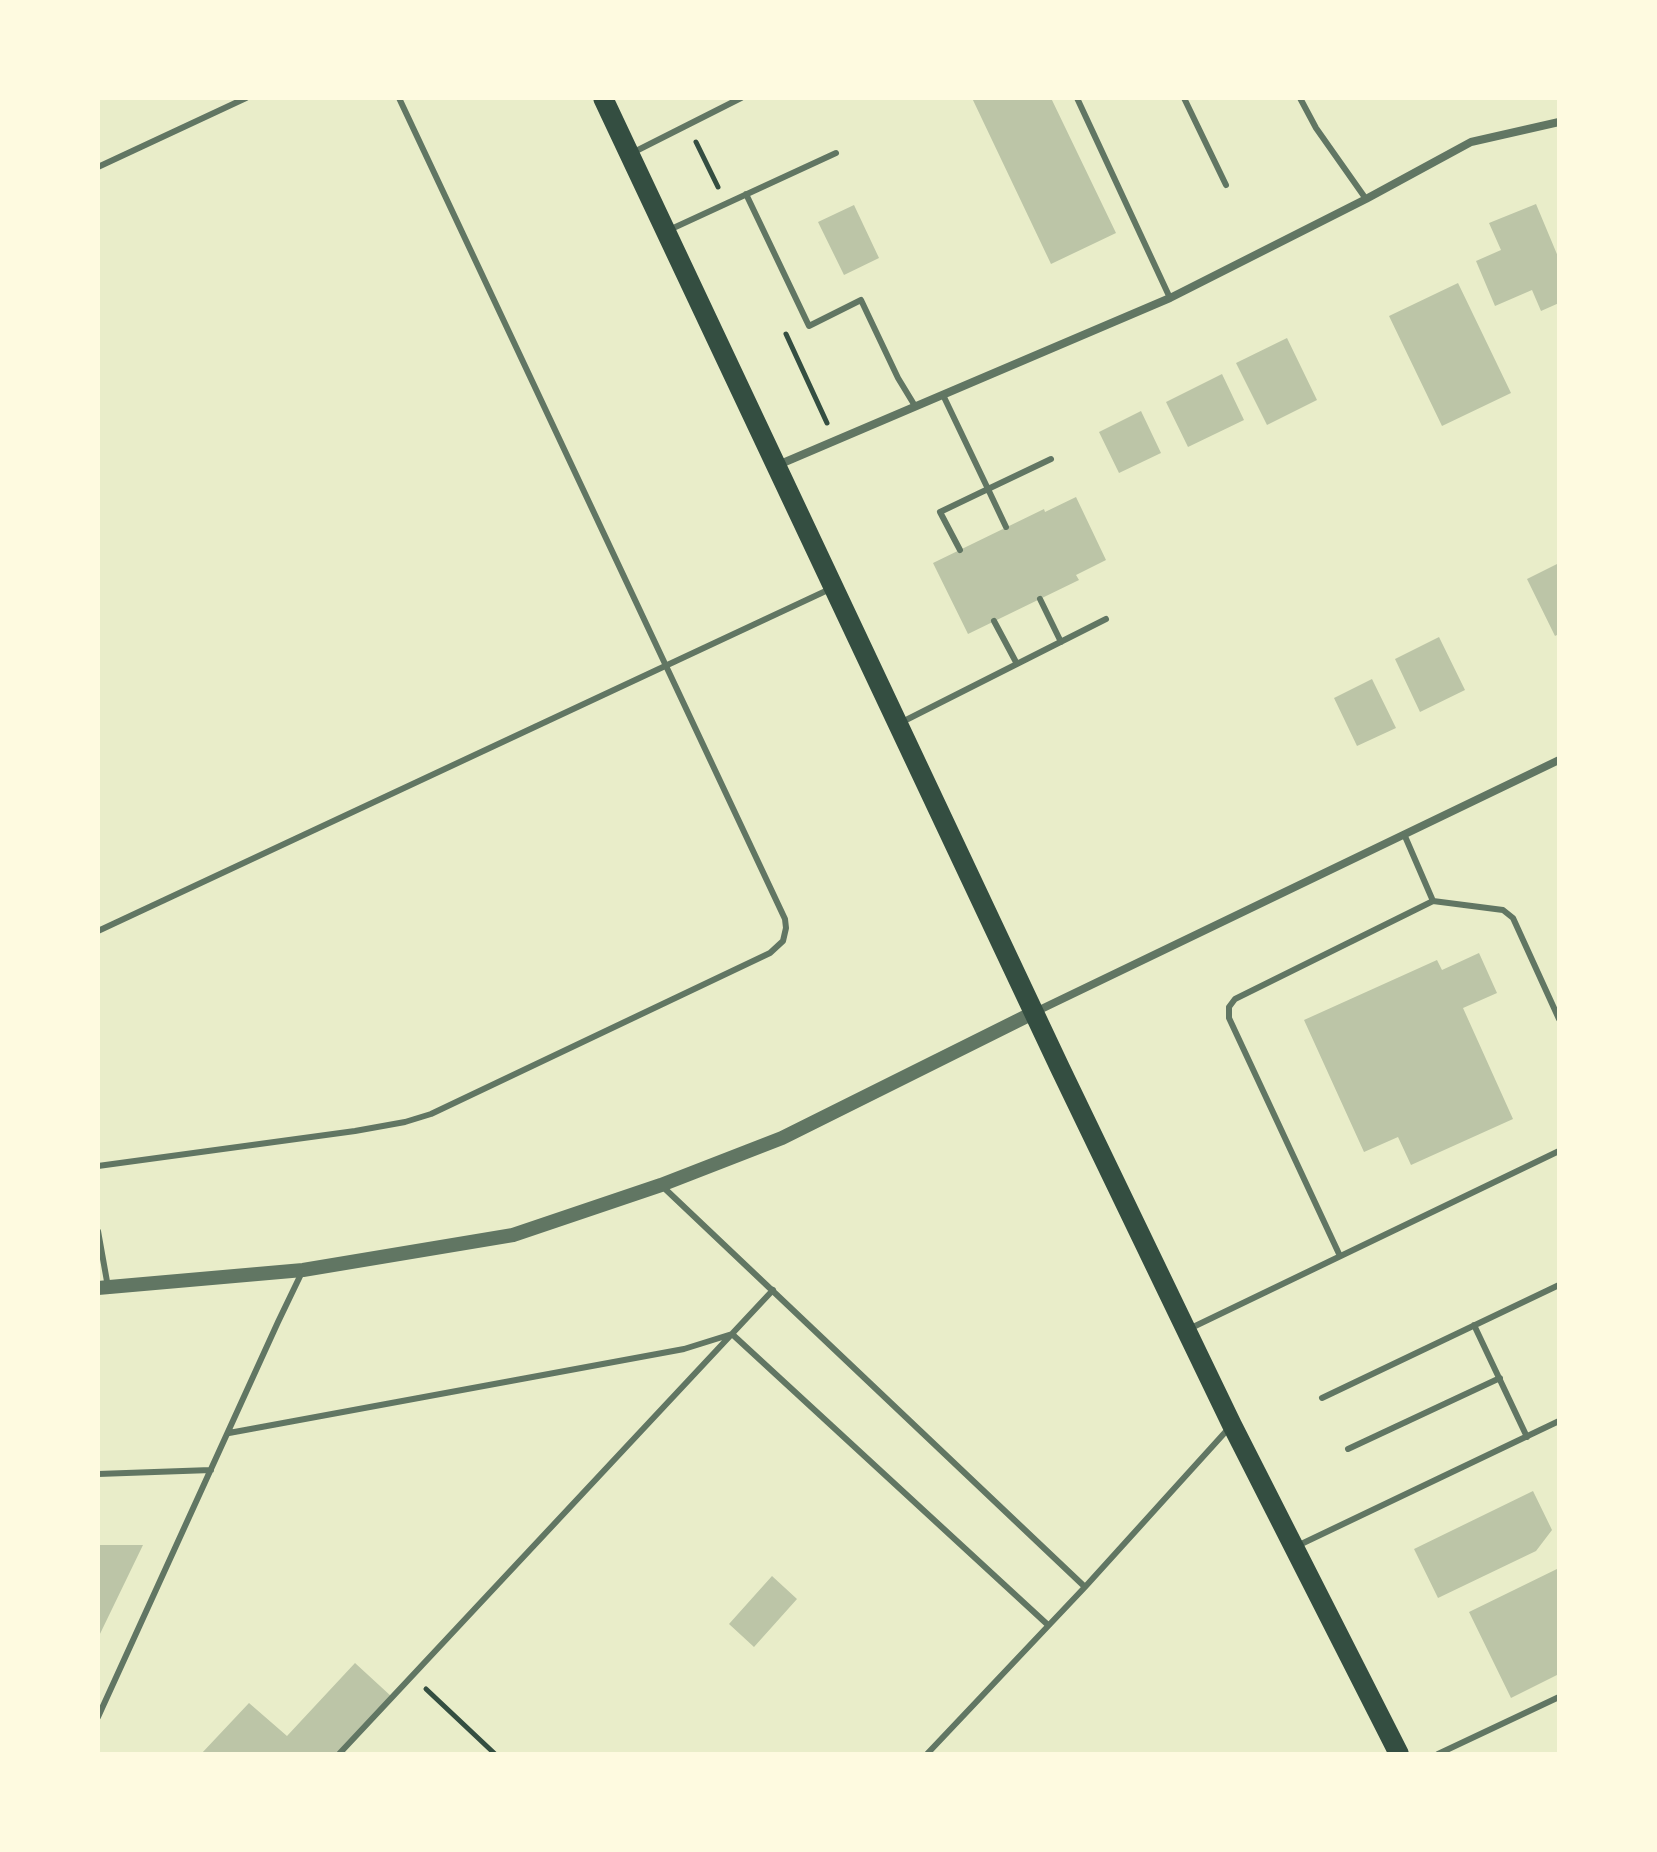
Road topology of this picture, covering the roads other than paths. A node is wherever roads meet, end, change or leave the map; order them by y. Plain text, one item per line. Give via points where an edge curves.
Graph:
1 (246, 98) edge
2 (399, 98) edge
3 (603, 98) edge
4 (741, 98) edge
5 (1077, 98) edge
6 (1184, 98) edge
7 (1300, 98) edge
8 (1559, 122) edge
9 (836, 153) dead end
10 (629, 154) junction
11 (98, 167) edge
12 (1226, 185) dead end
13 (746, 194) junction
14 (1366, 199) junction
15 (666, 232) junction
16 (1170, 298) junction
17 (943, 395) junction
18 (915, 406) junction
19 (1051, 459) dead end
20 (776, 466) junction
21 (988, 489) junction
22 (1006, 527) dead end
23 (960, 550) dead end
24 (833, 588) junction
25 (1040, 599) dead end
26 (1106, 619) dead end
27 (994, 621) dead end
28 (1061, 642) junction
29 (1017, 664) junction
30 (665, 666) junction
31 (898, 725) junction
32 (1559, 760) edge
33 (1404, 834) junction
34 (1433, 901) junction
35 (98, 931) edge
36 (1033, 1013) junction
37 (1559, 1019) edge
38 (1559, 1151) edge
39 (98, 1166) edge
40 (661, 1185) junction
41 (98, 1231) edge
42 (1340, 1256) junction
43 (303, 1270) junction
44 (1559, 1285) edge
45 (103, 1288) edge
46 (773, 1290) junction
47 (1474, 1325) junction
48 (1187, 1331) junction
49 (732, 1334) junction
50 (1500, 1378) junction
51 (1322, 1398) dead end
52 (1559, 1421) edge
53 (1232, 1425) junction
54 (229, 1433) junction
55 (1527, 1437) junction
56 (1348, 1449) dead end
57 (211, 1470) junction
58 (98, 1474) edge
59 (1294, 1548) junction
60 (1085, 1587) junction
61 (1048, 1625) junction
62 (1559, 1697) edge
63 (98, 1717) edge
64 (339, 1754) edge
65 (927, 1754) edge
66 (1399, 1754) edge
67 (1438, 1754) edge

1 - 11 lane
2 - 30 lane
3 - 10 main road
4 - 10 lane
5 - 16 lane
6 - 12 lane
7 - 14 lane
8 - 14 street via 1471,142
9 - 13 lane
10 - 15 main road
13 - 15 lane
13 - 18 lane via 809,326 861,300
14 - 16 street
15 - 20 main road
16 - 17 street
17 - 18 street
17 - 21 lane
18 - 20 street
19 - 21 lane
20 - 24 main road
21 - 22 lane
21 - 23 lane via 940,512
24 - 30 lane
24 - 31 main road
25 - 28 lane
26 - 28 lane
27 - 29 lane
28 - 29 lane
29 - 31 lane
30 - 35 lane
30 - 39 lane via 785,919 783,941 777,947 431,1114 355,1131
31 - 36 main road
32 - 33 street
33 - 34 lane
33 - 36 street
34 - 37 lane via 1503,910 1513,918
34 - 42 lane via 1235,999 1229,1007 1229,1018
36 - 40 street via 782,1138
36 - 48 main road
38 - 42 lane
40 - 43 street via 513,1235
40 - 46 lane
41 - 45 lane
42 - 48 lane
43 - 45 street
43 - 54 lane
44 - 47 lane
46 - 49 lane
46 - 60 lane
47 - 50 lane
47 - 51 lane
48 - 53 main road
49 - 54 lane via 684,1349
49 - 61 lane
49 - 64 lane
50 - 55 lane
50 - 56 lane
52 - 55 lane
53 - 59 main road
53 - 60 lane
54 - 57 lane
55 - 59 lane
57 - 58 lane
57 - 63 lane
59 - 66 main road
60 - 61 lane
61 - 65 lane
62 - 67 lane

